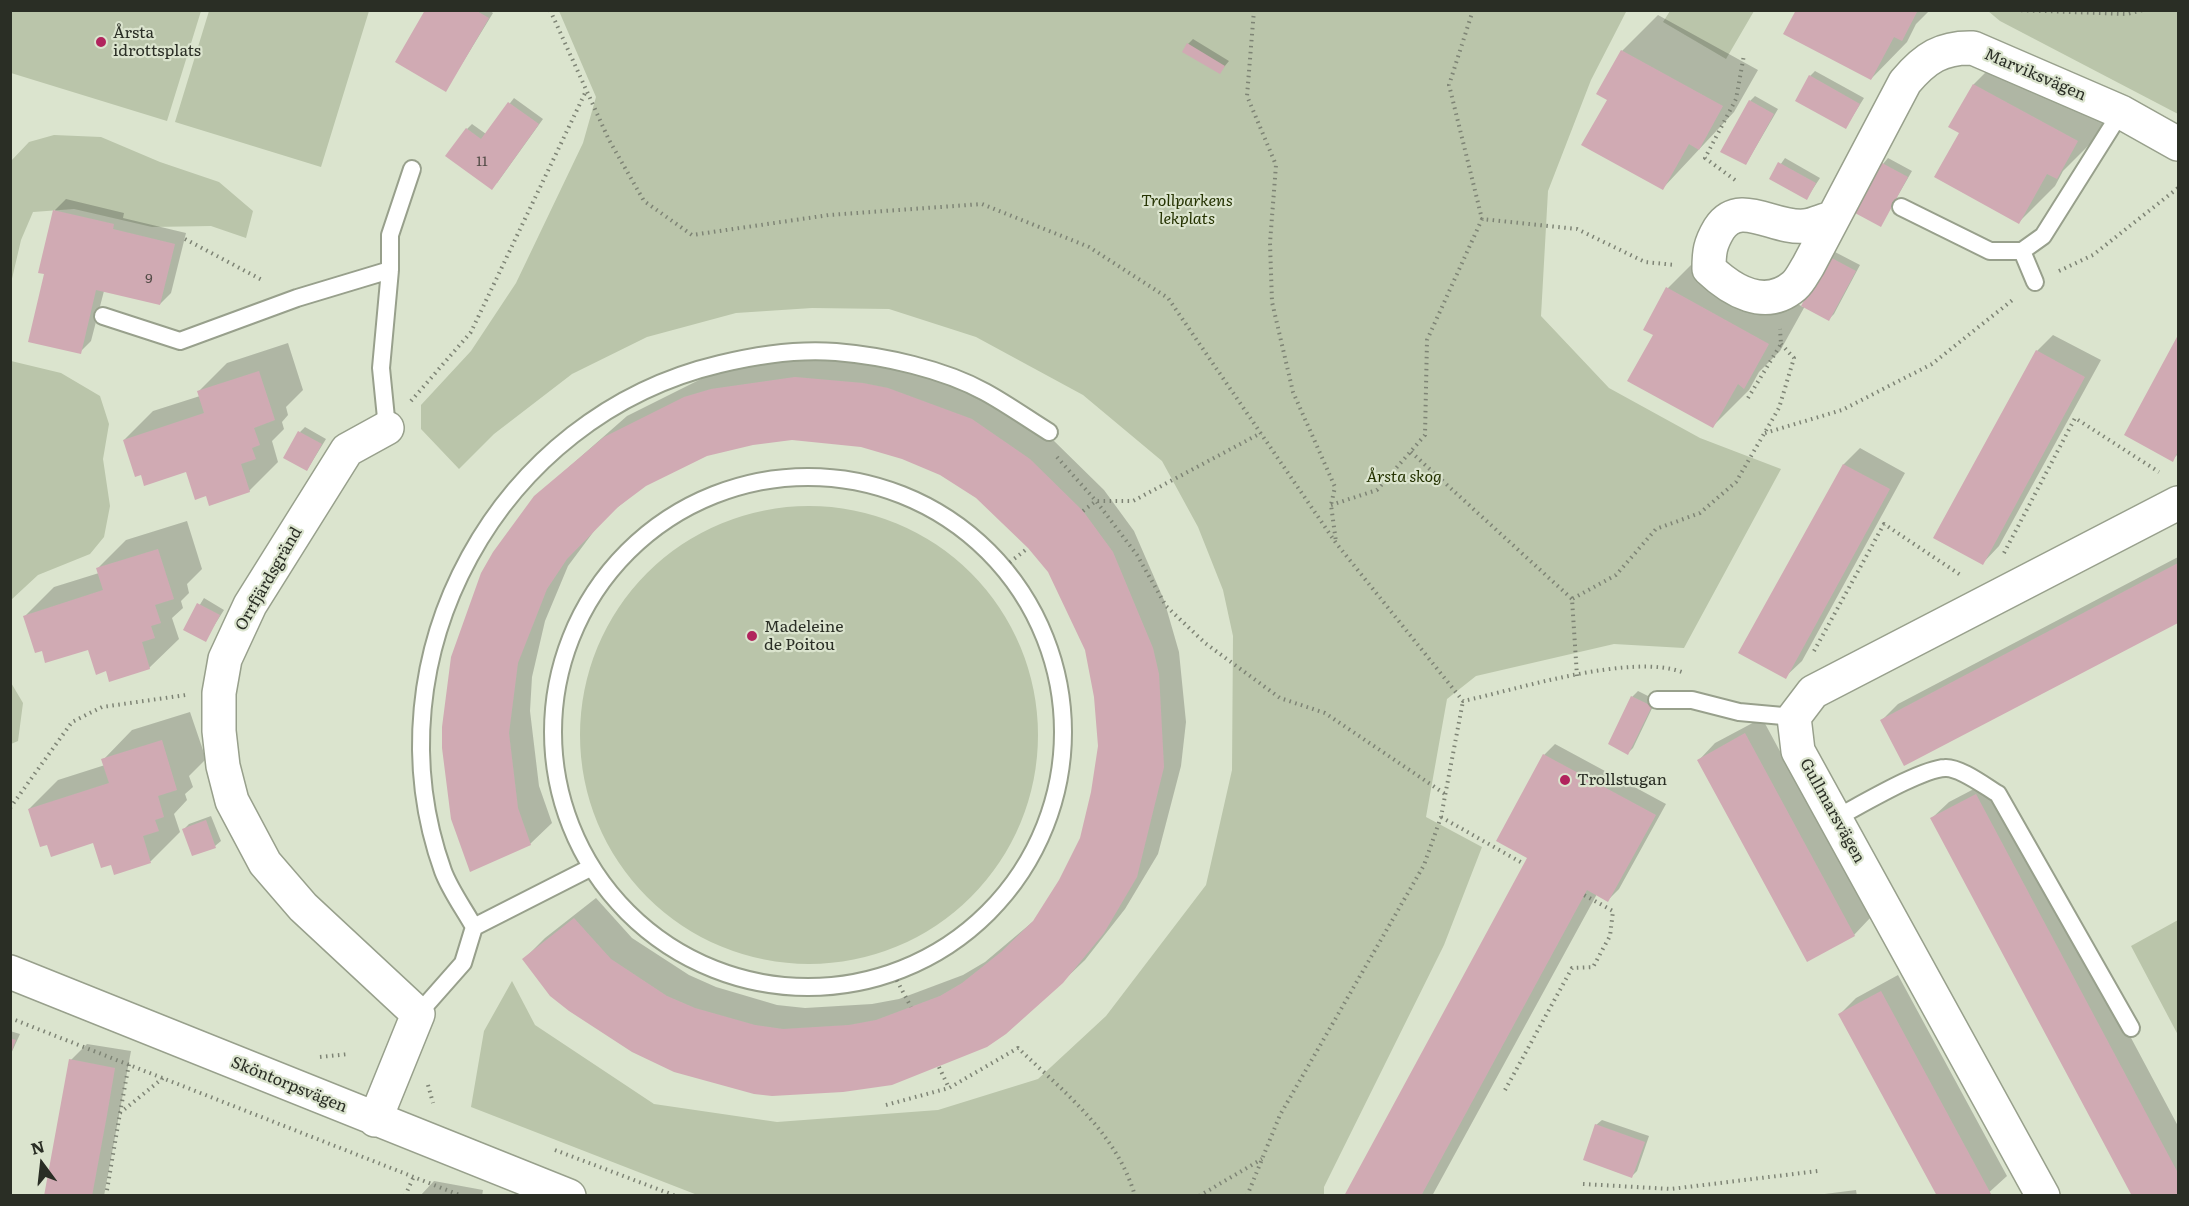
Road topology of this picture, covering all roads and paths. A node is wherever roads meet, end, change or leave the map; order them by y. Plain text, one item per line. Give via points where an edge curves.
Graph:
1 (550, 10) edge
2 (1254, 10) edge
3 (1473, 10) edge
4 (2015, 10) edge
5 (2144, 10) edge
6 (1744, 55) dead end
7 (586, 90) junction
8 (2121, 112) junction
9 (2178, 144) edge
10 (412, 169) dead end
11 (2178, 188) edge
12 (1901, 207) dead end
13 (1743, 213) junction
14 (1832, 218) junction
15 (1482, 219) junction
16 (185, 239) dead end
17 (2022, 251) junction
18 (1708, 269) junction
19 (390, 270) junction
20 (2035, 282) junction
21 (1778, 295) junction
22 (297, 298) junction
23 (103, 316) dead end
24 (1781, 344) junction
25 (1748, 398) dead end
26 (387, 428) junction
27 (1048, 432) joint
28 (1765, 433) junction
29 (1261, 434) junction
30 (1410, 452) junction
31 (2167, 473) dead end
32 (1096, 501) junction
33 (2178, 503) edge
34 (1331, 506) junction
35 (1083, 511) dead end
36 (1336, 543) junction
37 (1028, 548) dead end
38 (1005, 566) junction
39 (1996, 598) junction
40 (1572, 599) junction
41 (1691, 675) dead end
42 (1577, 676) junction
43 (219, 693) junction
44 (1657, 700) dead end
45 (1463, 702) junction
46 (1803, 704) junction
47 (1445, 794) junction
48 (10, 808) edge
49 (1441, 817) junction
50 (1836, 818) junction
51 (1524, 864) dead end
52 (588, 869) junction
53 (1584, 896) dead end
54 (474, 927) junction
55 (10, 972) edge
56 (894, 975) junction
57 (911, 1007) dead end
58 (418, 1014) junction
59 (10, 1018) edge
60 (2131, 1028) dead end
61 (129, 1064) junction
62 (939, 1067) dead end
63 (163, 1078) junction
64 (428, 1082) dead end
65 (949, 1088) junction
66 (1506, 1090) dead end
67 (886, 1105) dead end
68 (442, 1107) dead end
69 (120, 1113) junction
70 (375, 1120) junction
71 (554, 1149) dead end
72 (1263, 1158) junction
73 (1818, 1171) dead end
74 (414, 1176) junction
75 (1583, 1184) dead end
76 (106, 1196) edge
77 (405, 1196) edge
78 (462, 1196) edge
79 (569, 1196) edge
80 (676, 1196) edge
81 (1135, 1196) edge
82 (1198, 1196) edge
83 (1247, 1196) edge
84 (2043, 1196) edge

1 - 7 path
2 - 34 path via 1247,96 1276,165 1270,243 1272,302 1293,392 1335,487
3 - 15 path via 1449,85
4 - 5 path via 2127,14
6 - 13 path via 1736,99 1705,158 1735,178
7 - 26 path via 471,332
7 - 29 path via 644,201 692,235 829,215 982,204 1089,247 1168,298
8 - 9 street, Marviksvägen
8 - 14 street, Marviksvägen via 1973,48 1937,52 1905,82
8 - 17 lane via 2043,236
10 - 19 lane via 390,235
11 - 20 path via 2093,255
12 - 17 lane via 1990,251
13 - 14 street via 1804,226
13 - 18 street via 1725,220 1709,246
14 - 21 street, Marviksvägen via 1794,286
15 - 18 path via 1577,229 1645,262
15 - 30 path via 1427,340 1425,435
16 - 22 path
17 - 20 lane
18 - 21 street via 1726,285 1755,298
19 - 22 lane
19 - 26 lane via 381,368
20 - 28 path via 1932,364 1842,410
21 - 24 path
22 - 23 lane via 180,341
24 - 25 path
24 - 28 path via 1794,358 1779,408
26 - 43 street, Orrfjärdsgränd via 347,450 310,508 250,605 225,659
27 - 32 path via 1053,453
27 - 54 lane via 983,391 911,364 835,352 769,354 683,372 613,405 551,450 499,507 465,563 433,645 421,721 425,797 443,872
28 - 40 path via 1736,482 1700,513 1656,529 1616,575
29 - 32 path via 1133,501
29 - 36 path
30 - 34 path via 1377,490
30 - 40 path
31 - 39 path via 2156,471 2075,418 2004,550
32 - 35 path
32 - 47 path via 1137,555 1166,606 1205,643 1280,698 1325,713
33 - 39 street
34 - 36 path
36 - 45 path
37 - 38 path
38 - 52 lane via 959,528 907,494 836,476 764,479 694,502 634,543 588,600 560,667 552,739 564,811
38 - 56 lane via 1026,593 1059,670 1065,754 1045,835 999,905 933,957
39 - 46 street
39 - 46 path via 1884,524 1800,675
40 - 42 path
41 - 42 path via 1670,667 1614,668
42 - 45 path
43 - 48 path via 165,696 102,707 72,722
43 - 58 street, Orrfjärdsgränd via 223,766 232,801 265,863 303,907
44 - 46 lane via 1692,700 1739,712
45 - 47 path
46 - 50 street, Gullmarsvägen via 1798,751
47 - 49 path
49 - 51 path
49 - 72 path via 1424,865 1280,1115
50 - 60 lane via 1912,779 1946,767 1970,776 1998,794
50 - 84 street, Gullmarsvägen
52 - 54 lane
52 - 56 lane via 645,931 708,968 780,988 838,987
53 - 66 path via 1613,911 1610,936 1593,967 1572,968
54 - 58 lane via 462,963
55 - 70 street, Sköntorpsvägen
56 - 57 path
58 - 70 street
59 - 61 path
61 - 63 path
61 - 69 path
62 - 65 path
63 - 69 path
63 - 74 path
64 - 68 path via 431,1102
65 - 67 path
65 - 81 path via 1018,1048 1102,1132 1128,1173
69 - 76 path
70 - 79 street, Sköntorpsvägen
71 - 80 path
72 - 82 path
72 - 83 path
73 - 75 path via 1671,1189
74 - 77 path
74 - 78 path

